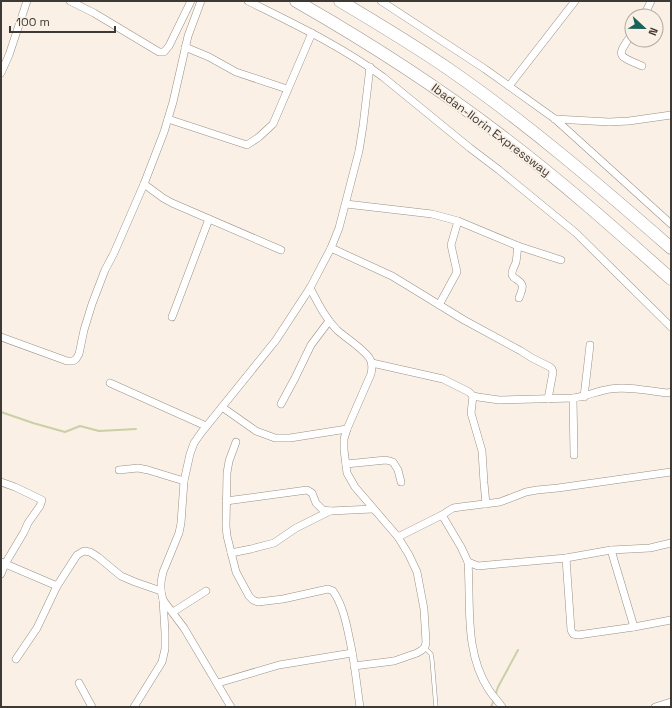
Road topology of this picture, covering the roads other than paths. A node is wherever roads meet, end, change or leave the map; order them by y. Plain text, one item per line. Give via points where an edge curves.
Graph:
1 (27, 1) edge
2 (70, 1) edge
3 (191, 1) edge
4 (201, 1) edge
5 (248, 1) edge
6 (296, 1) edge
7 (340, 1) edge
8 (381, 1) edge
9 (575, 1) edge
10 (312, 33) junction
11 (624, 44) edge
12 (185, 47) junction
13 (642, 66) dead end
14 (370, 67) junction
15 (2, 69) edge
16 (509, 86) junction
17 (287, 89) junction
18 (671, 114) edge
19 (168, 119) junction
20 (555, 119) junction
21 (144, 184) junction
22 (346, 204) junction
23 (209, 219) junction
24 (458, 221) junction
25 (671, 224) edge
26 (518, 246) junction
27 (331, 248) junction
28 (671, 248) edge
29 (281, 250) dead end
30 (561, 260) dead end
31 (671, 279) edge
32 (310, 288) junction
33 (519, 298) dead end
34 (439, 304) junction
35 (172, 317) dead end
36 (329, 321) junction
37 (671, 327) edge
38 (1, 337) edge
39 (590, 344) dead end
40 (372, 363) junction
41 (110, 383) dead end
42 (671, 392) edge
43 (473, 396) junction
44 (584, 396) junction
45 (573, 398) junction
46 (548, 399) junction
47 (281, 404) dead end
48 (222, 407) junction
49 (206, 426) junction
50 (347, 429) junction
51 (236, 442) dead end
52 (574, 455) dead end
53 (346, 464) junction
54 (119, 470) dead end
55 (671, 472) edge
56 (184, 481) junction
57 (1, 482) edge
58 (401, 482) dead end
59 (226, 502) junction
60 (486, 504) junction
61 (373, 509) junction
62 (330, 511) junction
63 (442, 515) junction
64 (398, 537) junction
65 (671, 543) edge
66 (611, 550) junction
67 (231, 553) junction
68 (566, 558) junction
69 (468, 562) junction
70 (3, 563) edge
71 (1, 574) edge
72 (57, 586) junction
73 (160, 591) junction
74 (206, 591) dead end
75 (163, 600) junction
76 (173, 612) junction
77 (671, 620) edge
78 (634, 627) junction
79 (425, 647) junction
80 (352, 653) junction
81 (16, 660) dead end
82 (354, 666) junction
83 (79, 683) dead end
84 (218, 683) junction
85 (671, 702) edge
86 (92, 707) edge
87 (134, 707) edge
88 (231, 707) edge
89 (360, 707) edge
90 (436, 707) edge
91 (502, 707) edge
92 (655, 707) edge

1 - 15 street
2 - 3 street via 159,52 164,52
4 - 12 street
5 - 10 street
6 - 31 highway, Ibadan-Ilorin Expressway via 422,79 498,134
7 - 28 highway, Ibadan-Ilorin Expressway via 414,46 487,97 547,142
8 - 16 street
9 - 16 street
10 - 14 street
10 - 17 street
11 - 13 street via 621,55
12 - 17 street via 236,72
12 - 19 street
14 - 22 street via 359,151
14 - 37 street via 576,233
16 - 20 street
17 - 19 street via 272,124 247,145
18 - 20 street via 609,122
19 - 21 street
20 - 25 street
21 - 23 street via 163,198
21 - 38 street via 105,270 76,359 67,361
22 - 24 street via 432,214
22 - 27 street
23 - 29 street
23 - 35 street
24 - 26 street
24 - 34 street via 451,245 457,272
26 - 30 street
26 - 33 street via 512,274 523,285
27 - 32 street
27 - 34 street via 381,270
32 - 36 street
32 - 48 street via 276,340
34 - 46 street via 550,367 553,372
36 - 40 street via 365,352
36 - 47 street via 311,345
39 - 44 street
40 - 43 street via 443,379
40 - 50 street via 371,374
41 - 49 street
42 - 44 street via 623,388
43 - 46 street via 499,400
43 - 60 street via 471,413 482,451
44 - 45 street
45 - 46 street
45 - 52 street
48 - 49 street
48 - 50 street via 256,430 275,438
49 - 56 street via 194,443
50 - 53 street via 344,439
51 - 59 street via 227,473
53 - 58 street via 386,460 393,462
53 - 61 street via 347,473 355,487
54 - 56 street via 138,468
55 - 60 street via 537,490
56 - 73 street via 179,533 164,572
57 - 70 street via 42,500
59 - 62 street via 307,490 312,493 316,503 323,510
59 - 67 street via 226,526
60 - 63 street via 453,508
61 - 62 street
61 - 64 street
62 - 67 street via 296,528 274,543
63 - 64 street
63 - 69 street via 462,547
64 - 79 street via 417,572 424,609
65 - 66 street via 650,548
66 - 68 street
66 - 78 street
67 - 80 street via 236,572 249,596 258,602 328,589 333,591 343,612
68 - 69 street via 478,566
68 - 78 street via 573,634
69 - 91 street via 473,652 489,690
70 - 71 street
70 - 72 street
72 - 73 street via 78,555 84,551 98,557 121,576
72 - 81 street via 37,628
73 - 75 street
74 - 76 street
75 - 76 street
75 - 87 street via 165,649 162,662
76 - 84 street
77 - 78 street
79 - 82 street via 418,653 387,663
79 - 90 lane via 431,654
80 - 82 street
80 - 84 street via 280,665
82 - 89 street
83 - 86 street
84 - 88 street
85 - 92 street

